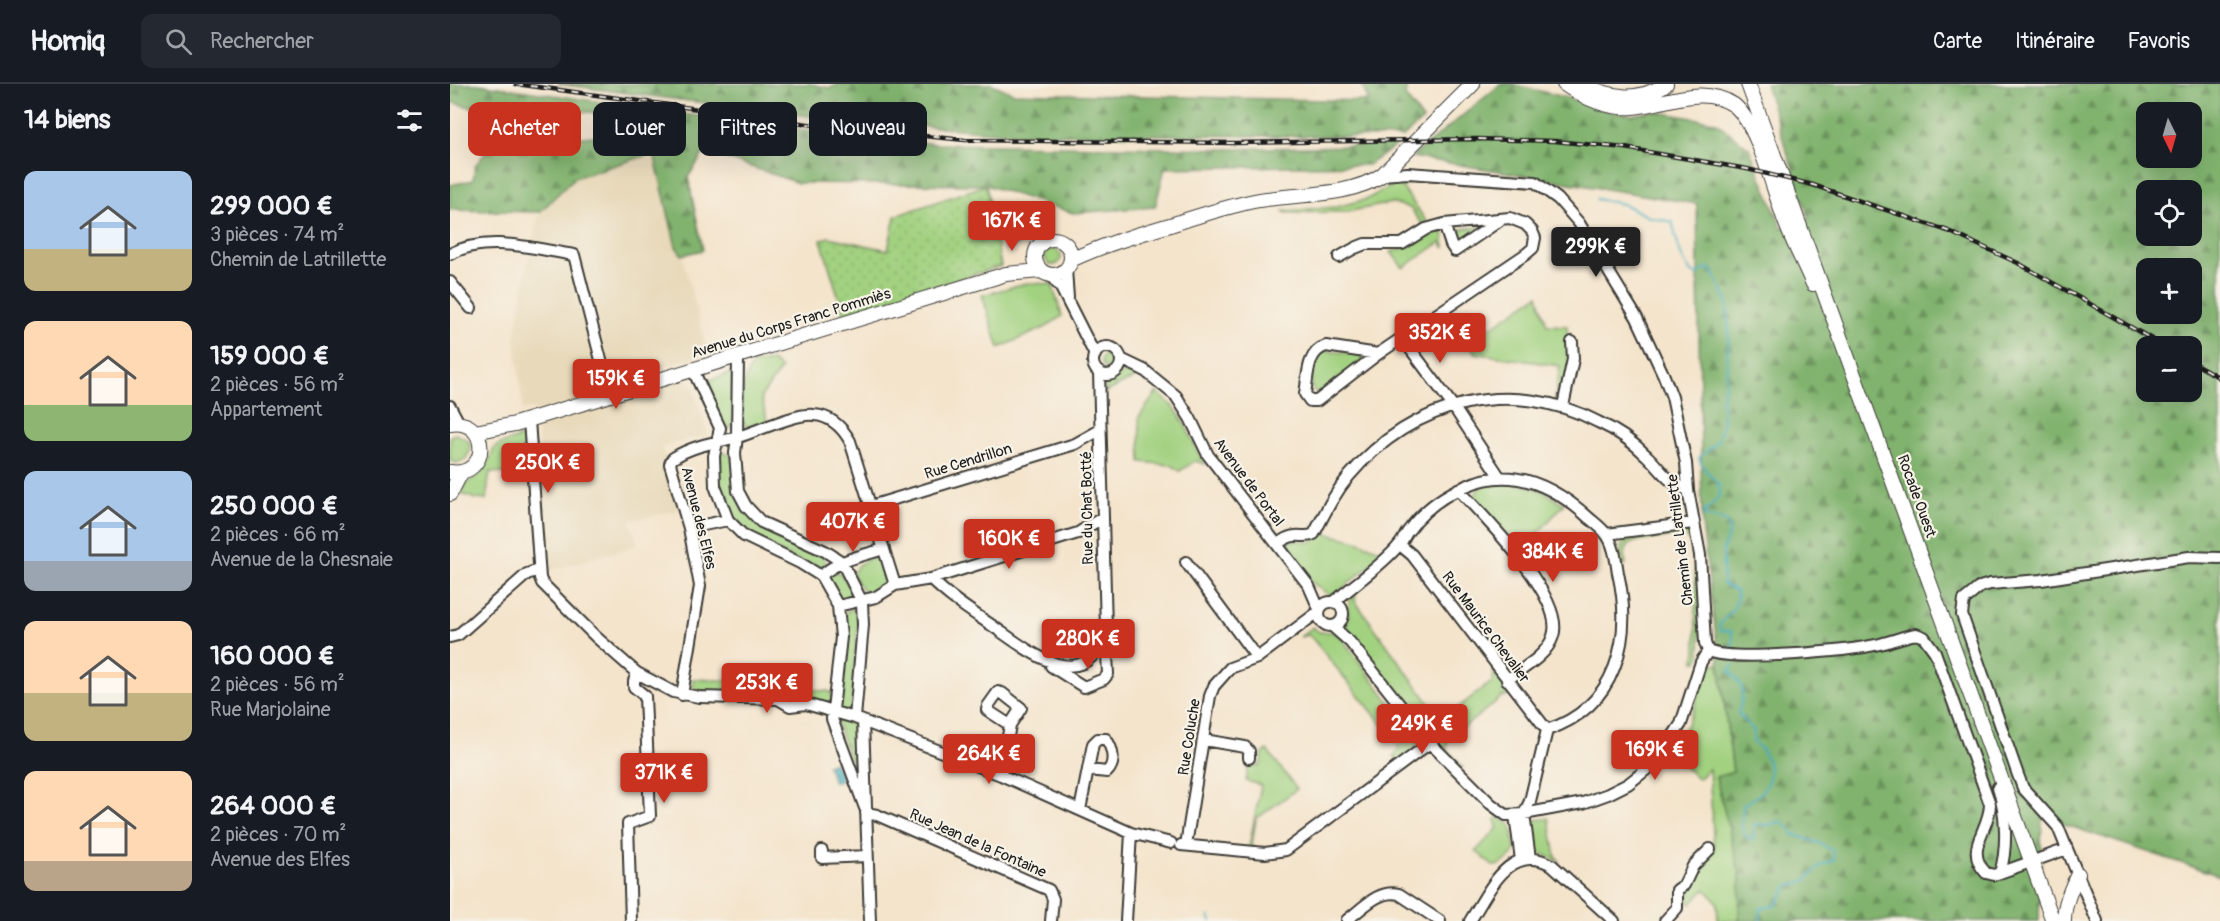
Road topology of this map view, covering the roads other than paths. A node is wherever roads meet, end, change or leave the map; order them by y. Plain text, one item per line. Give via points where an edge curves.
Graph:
1 (1473, 84) edge
2 (1483, 84) edge
3 (1564, 84) edge
4 (1583, 84) edge
5 (1666, 84) edge
6 (1748, 84) edge
7 (1602, 89) edge
8 (1446, 113) junction
9 (1399, 159) junction
10 (1408, 173) junction
11 (1383, 175) junction
12 (1500, 220) junction
13 (1444, 224) junction
14 (450, 254) edge
15 (1339, 257) dead end
16 (1034, 258) junction
17 (1069, 259) junction
18 (1046, 273) junction
19 (1006, 274) junction
20 (450, 282) edge
21 (1068, 304) junction
22 (471, 308) dead end
23 (1083, 329) junction
24 (1403, 339) junction
25 (1572, 342) dead end
26 (1106, 348) junction
27 (1378, 354) junction
28 (1095, 355) junction
29 (738, 356) junction
30 (1120, 363) junction
31 (693, 370) junction
32 (1104, 374) junction
33 (610, 395) junction
34 (450, 406) edge
35 (1454, 406) junction
36 (1563, 406) junction
37 (530, 420) junction
38 (454, 424) edge
39 (516, 424) junction
40 (1100, 430) junction
41 (475, 432) junction
42 (737, 437) junction
43 (718, 441) junction
44 (1075, 444) junction
45 (481, 446) junction
46 (1101, 448) junction
47 (456, 472) edge
48 (1499, 476) junction
49 (1458, 489) junction
50 (1688, 490) junction
51 (450, 494) edge
52 (871, 506) junction
53 (1102, 518) junction
54 (728, 520) junction
55 (1693, 524) junction
56 (689, 528) junction
57 (1078, 533) junction
58 (1606, 534) junction
59 (1103, 537) junction
60 (1277, 544) junction
61 (1400, 544) junction
62 (884, 549) junction
63 (2220, 558) edge
64 (842, 562) junction
65 (1186, 562) dead end
66 (538, 570) junction
67 (821, 576) junction
68 (931, 579) junction
69 (895, 585) junction
70 (1309, 586) junction
71 (862, 602) junction
72 (838, 606) junction
73 (1940, 607) junction
74 (1319, 610) junction
75 (1334, 614) junction
76 (1106, 628) junction
77 (1297, 629) junction
78 (450, 637) edge
79 (1708, 651) junction
80 (1257, 658) junction
81 (1042, 659) junction
82 (637, 673) junction
83 (1507, 680) junction
84 (682, 695) junction
85 (833, 712) junction
86 (859, 720) junction
87 (1010, 724) dead end
88 (1983, 725) junction
89 (1547, 730) junction
90 (1204, 740) junction
91 (1430, 743) junction
92 (1250, 758) dead end
93 (1088, 770) dead end
94 (1001, 775) junction
95 (1080, 810) junction
96 (865, 811) junction
97 (1520, 815) junction
98 (1131, 833) junction
99 (1177, 844) junction
100 (1710, 849) dead end
101 (2067, 849) junction
102 (822, 851) dead end
103 (867, 856) junction
104 (1526, 859) junction
105 (2031, 862) junction
106 (2000, 873) junction
107 (2078, 874) junction
108 (1347, 920) edge
109 (631, 921) edge
110 (870, 921) edge
111 (1051, 921) edge
112 (1126, 921) edge
113 (1440, 921) edge
114 (1470, 921) edge
115 (1614, 921) edge
116 (1665, 921) edge
117 (2053, 921) edge
118 (2064, 921) edge
119 (2097, 921) edge

1 - 8 main road
2 - 8 main road
3 - 73 main road via 1594,100 1622,107 1682,94 1710,93 1734,105 1746,120 1836,344 1910,545
4 - 7 main road
5 - 7 main road via 1636,97
6 - 73 main road, Rocade Ouest
8 - 9 main road
9 - 10 street via 1402,170
9 - 11 main road
10 - 11 street, Chemin de Latrillette
10 - 50 street, Chemin de Latrillette via 1535,182 1558,199 1579,223 1637,318 1664,376 1677,419
11 - 17 main road via 1346,188 1232,206
12 - 13 street
12 - 13 street via 1455,251
12 - 24 street via 1509,218 1525,224 1535,238 1533,248
13 - 15 street via 1426,229 1402,244 1365,244
14 - 33 street via 479,244 506,244 574,255
16 - 17 main road via 1036,248 1047,240 1057,239
16 - 18 main road
16 - 19 main road, Avenue du Corps Franc Pommiès
17 - 18 main road via 1060,274
17 - 21 street
18 - 19 main road, Avenue du Corps Franc Pommiès
18 - 21 street via 1060,287
19 - 29 main road, Avenue du Corps Franc Pommiès
20 - 22 street
21 - 23 street
23 - 26 street
23 - 28 street
24 - 27 street
24 - 35 street
25 - 36 street via 1573,359
26 - 28 street
26 - 30 street via 1114,349
27 - 27 street via 1317,401 1310,401 1305,394 1316,350 1326,346
28 - 32 street via 1094,366
29 - 31 main road, Avenue du Corps Franc Pommiès
29 - 42 street
30 - 32 street
30 - 60 street, Avenue de Portal via 1144,370 1176,396 1208,455
31 - 33 main road, Avenue du Corps Franc Pommiès
31 - 43 street via 720,428
32 - 40 street, Rue du Chat Botté via 1100,387
33 - 37 main road, Avenue du Corps Franc Pommiès
34 - 38 street
35 - 36 street via 1514,397
35 - 48 street
35 - 60 street via 1380,444 1347,477 1314,534 1287,537
36 - 50 street via 1617,432 1647,456 1672,484
37 - 39 main road, Avenue du Corps Franc Pommiès
37 - 66 street
38 - 41 main road
39 - 41 main road, Avenue du Corps Franc Pommiès
39 - 45 main road, Avenue du Corps Franc Pommiès
40 - 44 street, Rue Cendrillon
40 - 46 street, Rue du Chat Botté
41 - 45 main road
42 - 43 street
42 - 52 street via 802,416 832,420 850,441
42 - 64 street via 738,491 753,515
43 - 54 street via 715,486
43 - 56 street, Avenue des Elfes via 671,461
44 - 46 street, Rue Cendrillon
44 - 52 street, Rue Cendrillon
45 - 47 main road via 476,463
46 - 53 street, Rue du Chat Botté
47 - 51 main road
48 - 49 street, Rue Coluche
48 - 58 street via 1552,490 1574,504
49 - 61 street, Rue Coluche via 1428,508
49 - 83 street via 1519,557 1553,616 1555,628 1548,647
50 - 55 street, Chemin de Latrillette
52 - 62 street
53 - 57 street
53 - 59 street, Rue du Chat Botté
54 - 56 street
54 - 67 street via 744,536
55 - 58 street
55 - 79 street, Chemin de Latrillette via 1700,555
56 - 84 street, Avenue des Elfes via 700,586
57 - 59 street
57 - 68 street
58 - 89 street via 1614,550 1623,596 1624,623 1618,657 1608,682 1588,707
59 - 76 street, Rue du Chat Botté
60 - 70 street, Avenue de Portal
61 - 75 street, Rue Coluche via 1352,586
61 - 83 street, Rue Maurice Chevalier via 1413,555
62 - 64 street
62 - 69 street
63 - 101 street via 2189,557 1990,584 1964,600 1962,615 2018,775 2024,788 2058,827
64 - 67 street
64 - 71 street
65 - 80 street
66 - 78 street via 527,574 458,635
66 - 82 street via 542,583
67 - 72 street
68 - 69 street
68 - 81 street, Rue du Chat Botté via 948,596
69 - 71 street
70 - 74 street, Avenue de Portal
70 - 75 street, Avenue de Portal
71 - 72 street
71 - 86 street
72 - 85 street via 841,636
73 - 88 main road, Rocade Ouest
74 - 75 street, Rue Coluche via 1325,603
74 - 75 street, Avenue de Portal via 1319,619
74 - 77 street, Rue Coluche
75 - 77 street, Rue Coluche
75 - 91 street, Avenue de Portal via 1350,642
76 - 81 street, Rue du Chat Botté via 1099,647 1084,661 1062,666
76 - 81 street, Rue du Chat Botté via 1108,674 1104,679 1082,686
77 - 80 street, Rue Coluche
79 - 97 street via 1681,724 1647,769 1608,795
79 - 106 street via 1724,656 1805,652 1874,645 1916,634 1924,637 1935,652 1990,804 1990,814 1976,848 1978,862 1986,873
80 - 90 street, Rue Coluche via 1230,668 1214,686
82 - 84 street
82 - 109 street via 634,687 645,696 650,816 628,824
83 - 89 street, Rue Maurice Chevalier
84 - 85 street via 778,699 790,705 806,704
85 - 86 street
85 - 96 street via 832,719
86 - 94 street
86 - 96 street
87 - 94 street
88 - 105 main road, Rocade Ouest
88 - 106 street via 2002,803
89 - 97 street via 1530,801
90 - 92 street via 1245,747
90 - 99 street, Rue Coluche
91 - 97 street, Avenue de Portal via 1496,809 1506,815
91 - 99 street via 1286,850 1265,853
93 - 95 street
94 - 95 street
95 - 98 street
96 - 103 street
96 - 111 street, Rue Jean de la Fontaine via 1049,890 1053,898
97 - 104 street
98 - 99 street
98 - 112 street
100 - 116 street via 1677,890 1677,908
101 - 105 street
101 - 107 street
102 - 103 street via 822,858
103 - 110 street
104 - 114 street via 1504,870
104 - 115 street via 1541,859 1551,865
105 - 106 street
105 - 117 main road, Rocade Ouest
107 - 118 main road via 2067,898
107 - 119 street
108 - 113 street via 1382,894 1391,892

